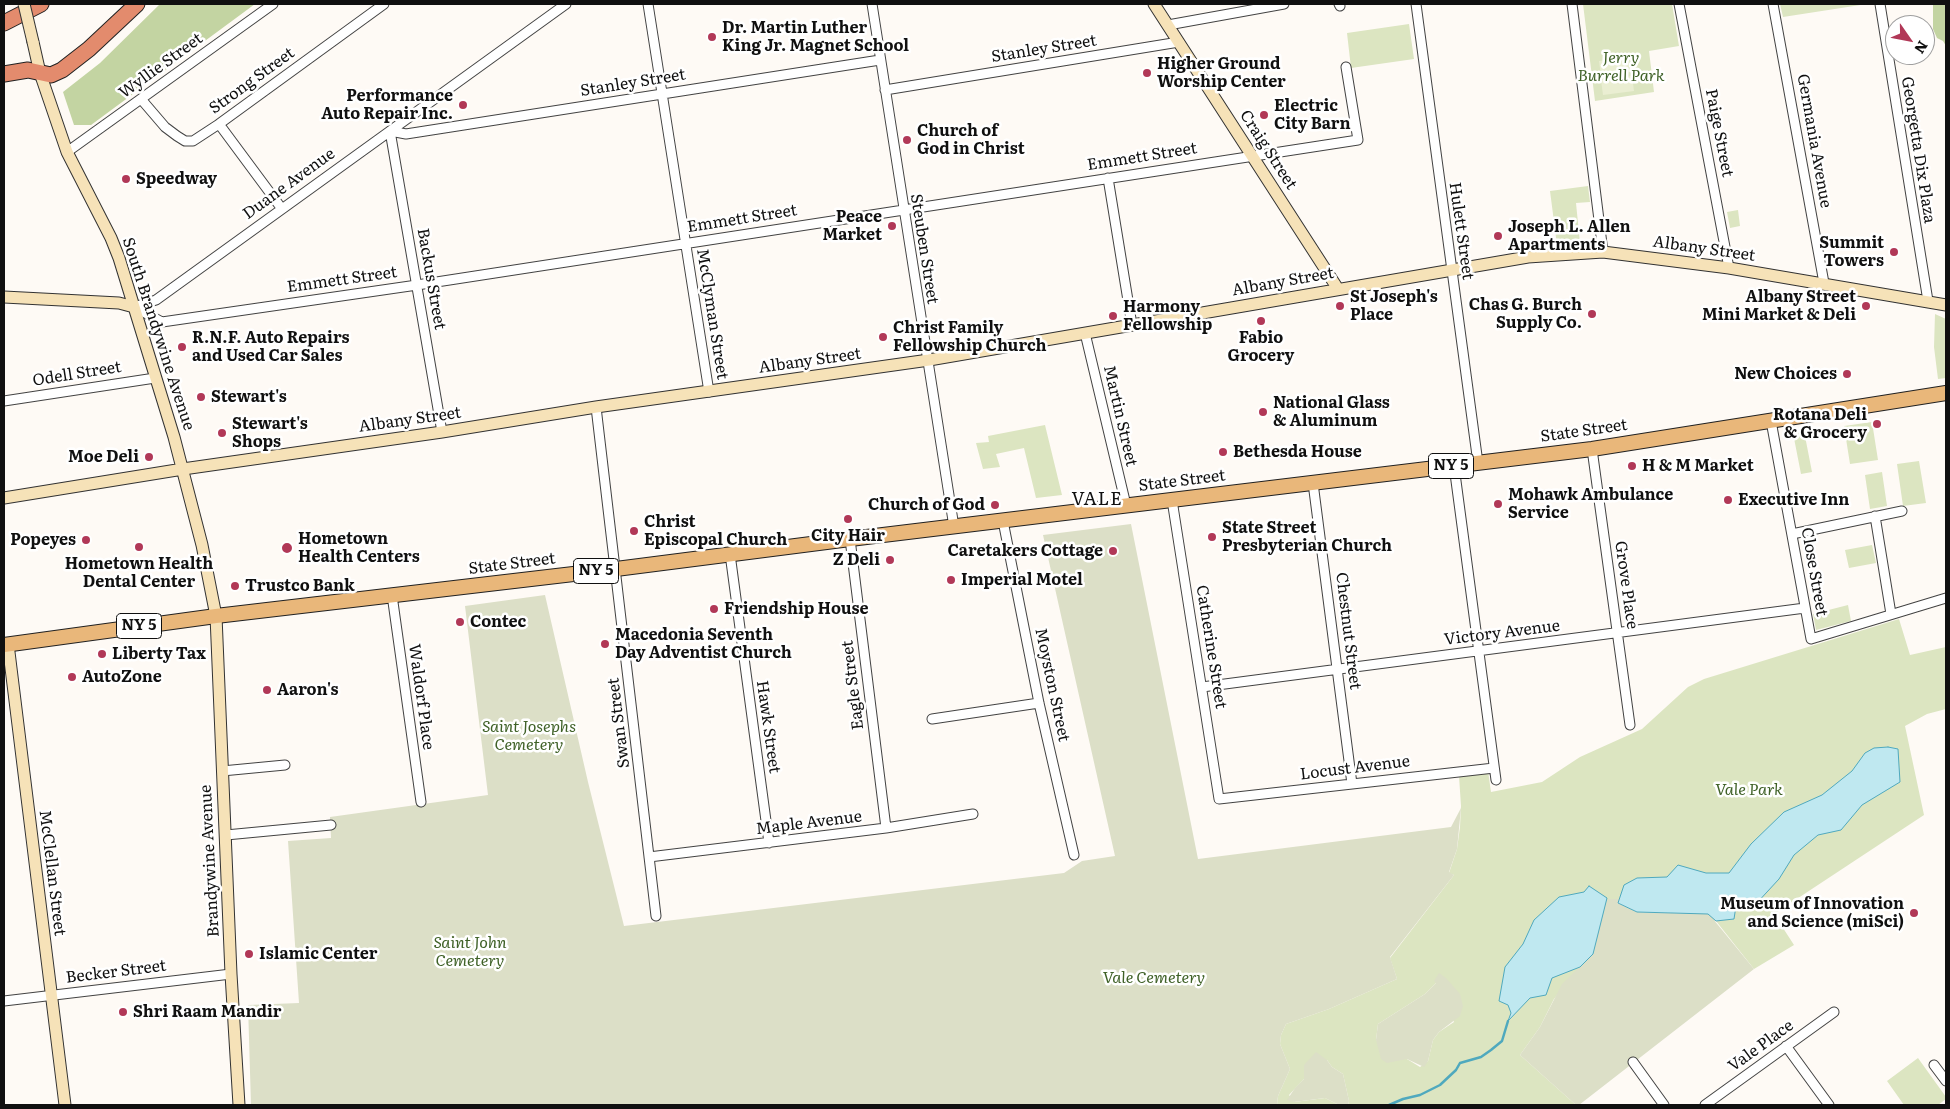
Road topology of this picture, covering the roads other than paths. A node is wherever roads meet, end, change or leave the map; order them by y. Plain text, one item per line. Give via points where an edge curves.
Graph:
1 (24, 4) edge
2 (41, 4) edge
3 (137, 4) edge
4 (273, 4) edge
5 (384, 4) edge
6 (566, 4) edge
7 (648, 4) edge
8 (872, 4) edge
9 (1154, 4) edge
10 (1284, 4) edge
11 (1416, 4) edge
12 (1572, 4) edge
13 (1679, 4) edge
14 (1773, 4) edge
15 (1880, 4) edge
16 (4, 23) edge
17 (1168, 25) junction
18 (1179, 42) junction
19 (880, 60) junction
20 (1346, 67) dead end
21 (40, 73) junction
22 (4, 74) edge
23 (885, 90) junction
24 (661, 93) junction
25 (141, 99) junction
26 (219, 124) junction
27 (390, 131) junction
28 (67, 152) junction
29 (1252, 156) junction
30 (1108, 178) junction
31 (282, 209) junction
32 (903, 209) junction
33 (684, 243) junction
34 (1603, 252) junction
35 (1729, 268) junction
36 (1451, 270) junction
37 (1824, 283) junction
38 (417, 285) junction
39 (1338, 289) junction
40 (4, 297) edge
41 (1928, 301) junction
42 (1946, 305) edge
43 (134, 307) junction
44 (1132, 326) junction
45 (1085, 333) junction
46 (929, 360) junction
47 (155, 378) junction
48 (709, 392) junction
49 (1946, 393) edge
50 (4, 401) edge
51 (596, 407) junction
52 (1771, 422) junction
53 (442, 432) junction
54 (1592, 449) junction
55 (1478, 463) junction
56 (1454, 466) junction
57 (183, 469) junction
58 (1313, 483) junction
59 (4, 498) edge
60 (1172, 500) junction
61 (1126, 505) junction
62 (1902, 511) dead end
63 (1875, 516) junction
64 (1003, 521) junction
65 (954, 527) junction
66 (1792, 534) junction
67 (850, 539) junction
68 (730, 554) junction
69 (616, 569) junction
70 (392, 596) junction
71 (1946, 598) edge
72 (1805, 608) junction
73 (1891, 614) junction
74 (216, 616) junction
75 (1618, 633) junction
76 (6, 644) edge
77 (1480, 651) junction
78 (1338, 669) junction
79 (1202, 687) junction
80 (1039, 704) junction
81 (932, 719) dead end
82 (1630, 725) dead end
83 (284, 765) dead end
84 (1494, 768) junction
85 (222, 771) junction
86 (1496, 780) dead end
87 (1352, 784) junction
88 (1219, 799) joint
89 (421, 802) dead end
90 (973, 814) dead end
91 (331, 825) dead end
92 (886, 828) junction
93 (226, 835) junction
94 (769, 843) junction
95 (1074, 854) dead end
96 (649, 857) junction
97 (656, 916) dead end
98 (231, 974) junction
99 (51, 995) junction
100 (4, 1001) edge
101 (1834, 1012) dead end
102 (1786, 1046) junction
103 (1633, 1062) dead end
104 (1934, 1065) dead end
105 (1946, 1081) edge
106 (65, 1105) edge
107 (239, 1105) edge
108 (1664, 1105) edge
109 (1705, 1105) edge
110 (1829, 1105) edge

1 - 21 street, South Brandywine Avenue, bridge
2 - 16 highway
3 - 21 highway via 71,63 52,75
4 - 25 street, Wyllie Street
5 - 26 street, Strong Street
6 - 27 street, Duane Avenue
7 - 24 street, McClyman Street
8 - 19 street, Steuben Street
9 - 17 street, Craig Street
10 - 17 street
11 - 36 street, Hulett Street
12 - 34 street
13 - 35 street, Paige Street
14 - 37 street, Germania Avenue
15 - 41 street, Georgetta Dix Plaza
17 - 18 street, Craig Street
18 - 23 street, Stanley Street
18 - 29 street, Craig Street
19 - 23 street, Steuben Street
19 - 24 street, Stanley Street
20 - 29 street, Emmett Street via 1358,140
21 - 22 highway via 28,70
21 - 28 street, South Brandywine Avenue
23 - 32 street, Steuben Street
24 - 27 street, Stanley Street via 406,134
24 - 33 street, McClyman Street
25 - 26 street, Strong Street via 165,127 186,141 193,141
25 - 28 street, Wyllie Street
26 - 31 street
27 - 31 street, Duane Avenue
27 - 38 street, Backus Street
28 - 43 street, South Brandywine Avenue via 111,238
29 - 30 street, Emmett Street
29 - 39 street, Craig Street
30 - 32 street, Emmett Street
30 - 44 street
31 - 43 street, Duane Avenue via 156,300
32 - 33 street, Emmett Street
32 - 46 street, Steuben Street via 924,348
33 - 38 street, Emmett Street
33 - 48 street, McClyman Street
34 - 35 street, Albany Street
34 - 36 street, Albany Street via 1528,257
35 - 37 street, Albany Street
36 - 39 street, Albany Street
36 - 55 street, Hulett Street
37 - 41 street, Albany Street
38 - 43 street, Emmett Street via 162,322
38 - 53 street, Backus Street
39 - 44 street, Albany Street
40 - 43 street, Duane Avenue via 119,303
41 - 42 street, Albany Street
43 - 47 street, South Brandywine Avenue
44 - 45 street, Albany Street
45 - 46 street, Albany Street
45 - 61 street, Martin Street
46 - 48 street, Albany Street
46 - 65 street, Steuben Street
47 - 50 street, Odell Street
47 - 57 street, South Brandywine Avenue
48 - 51 street, Albany Street
49 - 52 main road, State Street / NY 5
51 - 53 street, Albany Street
51 - 69 street, Swan Street
52 - 54 main road, State Street / NY 5
52 - 66 street, Close Street
53 - 57 street, Albany Street
54 - 55 main road, State Street / NY 5
54 - 75 street, Grove Place
55 - 56 main road, State Street / NY 5
56 - 58 main road, State Street / NY 5
56 - 77 street
57 - 59 street, Albany Street
57 - 74 street, South Brandywine Avenue
58 - 60 main road, State Street / NY 5
58 - 78 street, Chestnut Street
60 - 61 main road, State Street / NY 5
60 - 79 street, Catherine Street
61 - 64 main road, State Street / NY 5
62 - 63 street
63 - 66 street
63 - 73 street
64 - 65 main road, State Street / NY 5
64 - 80 street, Moyston Street
65 - 67 main road, State Street / NY 5
66 - 72 street, Close Street
67 - 68 main road, State Street / NY 5
67 - 92 street, Eagle Street
68 - 69 main road, State Street / NY 5
68 - 94 street, Hawk Street
69 - 70 main road, State Street / NY 5
69 - 96 street, Swan Street
70 - 74 main road, State Street / NY 5
70 - 89 street, Waldorf Place
71 - 73 street
72 - 73 street, Close Street via 1811,639
72 - 75 street, Victory Avenue
74 - 76 main road, State Street / NY 5
74 - 85 street, Brandywine Avenue
75 - 77 street, Victory Avenue
75 - 82 street, Grove Place
76 - 99 street, McClellan Street
77 - 78 street, Victory Avenue
77 - 84 street
78 - 79 street, Victory Avenue
78 - 87 street, Chestnut Street
79 - 88 street, Catherine Street
80 - 81 street
80 - 95 street, Moyston Street
83 - 85 street
84 - 86 street
84 - 87 street, Locust Avenue
85 - 93 street, Brandywine Avenue
87 - 88 street, Locust Avenue
90 - 92 street, Maple Avenue
91 - 93 street
92 - 94 street, Maple Avenue
93 - 98 street, Brandywine Avenue
94 - 96 street, Maple Avenue
96 - 97 street, Swan Street
98 - 99 street, Becker Street
98 - 107 street, Brandywine Avenue
99 - 100 street, Becker Street
99 - 106 street, McClellan Street
101 - 102 street, Vale Place
102 - 109 street, Vale Place
102 - 110 street
103 - 108 street
104 - 105 street

